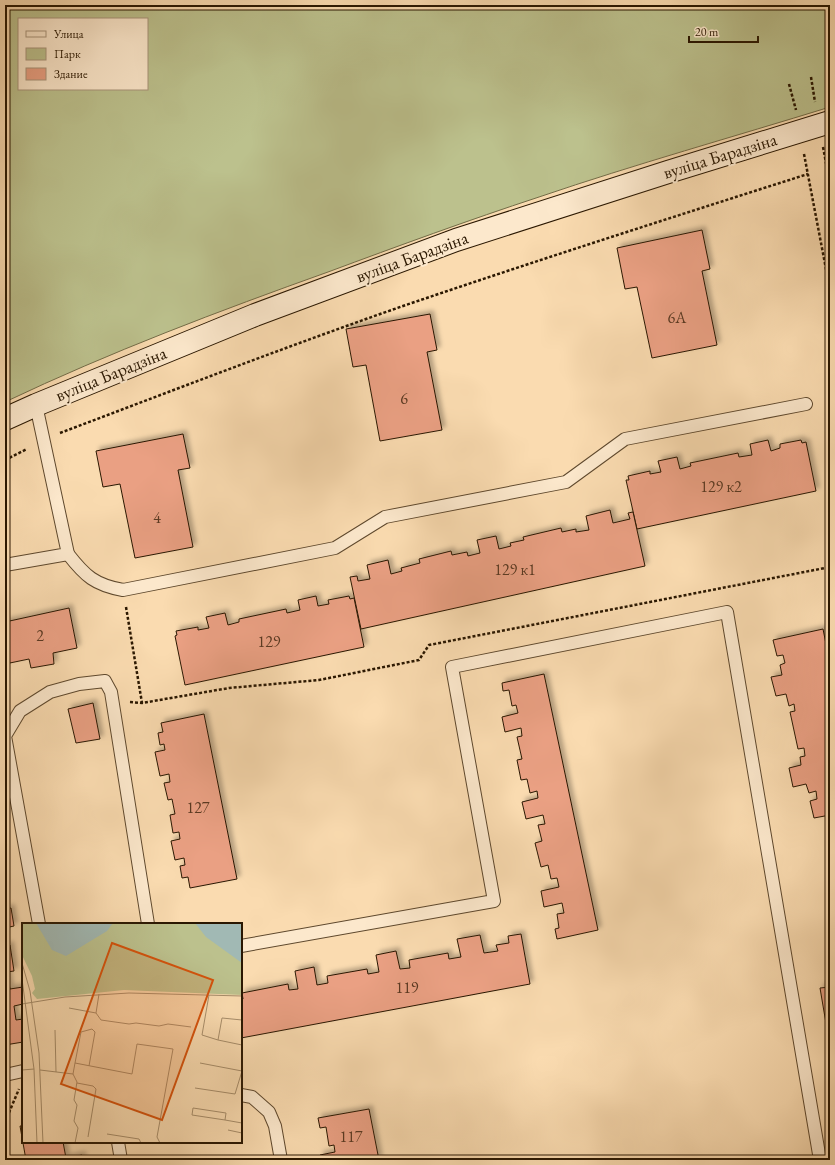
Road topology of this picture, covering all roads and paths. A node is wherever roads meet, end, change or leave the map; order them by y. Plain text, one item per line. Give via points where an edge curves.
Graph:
1 (789, 84) dead end
2 (796, 112) dead end
3 (830, 122) edge
4 (804, 153) dead end
5 (808, 174) junction
6 (830, 290) edge
7 (806, 404) dead end
8 (36, 405) junction
9 (5, 419) edge
10 (44, 440) junction
11 (5, 460) edge
12 (68, 554) junction
13 (5, 565) edge
14 (830, 567) edge
15 (123, 590) junction
16 (111, 692) junction
17 (142, 703) junction
18 (39, 923) edge
19 (148, 923) edge
20 (242, 946) edge
21 (22, 1071) edge
22 (5, 1075) edge
23 (20, 1088) dead end
24 (242, 1095) edge
25 (5, 1122) edge
26 (118, 1143) edge
27 (121, 1160) edge
28 (281, 1160) edge
29 (820, 1160) edge

1 - 2 path
3 - 8 street, вуліца Барадзіна via 456,240 255,315
4 - 5 path
5 - 6 path
5 - 10 path via 402,306 273,352
7 - 15 lane via 624,439 566,482 385,517 335,548
8 - 9 street, вуліца Барадзіна
8 - 10 lane
10 - 11 path
10 - 12 lane
12 - 13 lane
12 - 15 lane via 83,573 92,579 108,587
14 - 17 path via 429,645 419,660 411,662 319,680 229,688
15 - 17 path
16 - 17 path via 129,702
16 - 18 lane via 105,681 79,684 50,692 20,711 5,736
16 - 19 lane
20 - 29 lane via 494,901 452,667 727,612
21 - 22 lane
23 - 25 path
24 - 28 lane via 252,1097 269,1112 275,1126
26 - 27 lane

